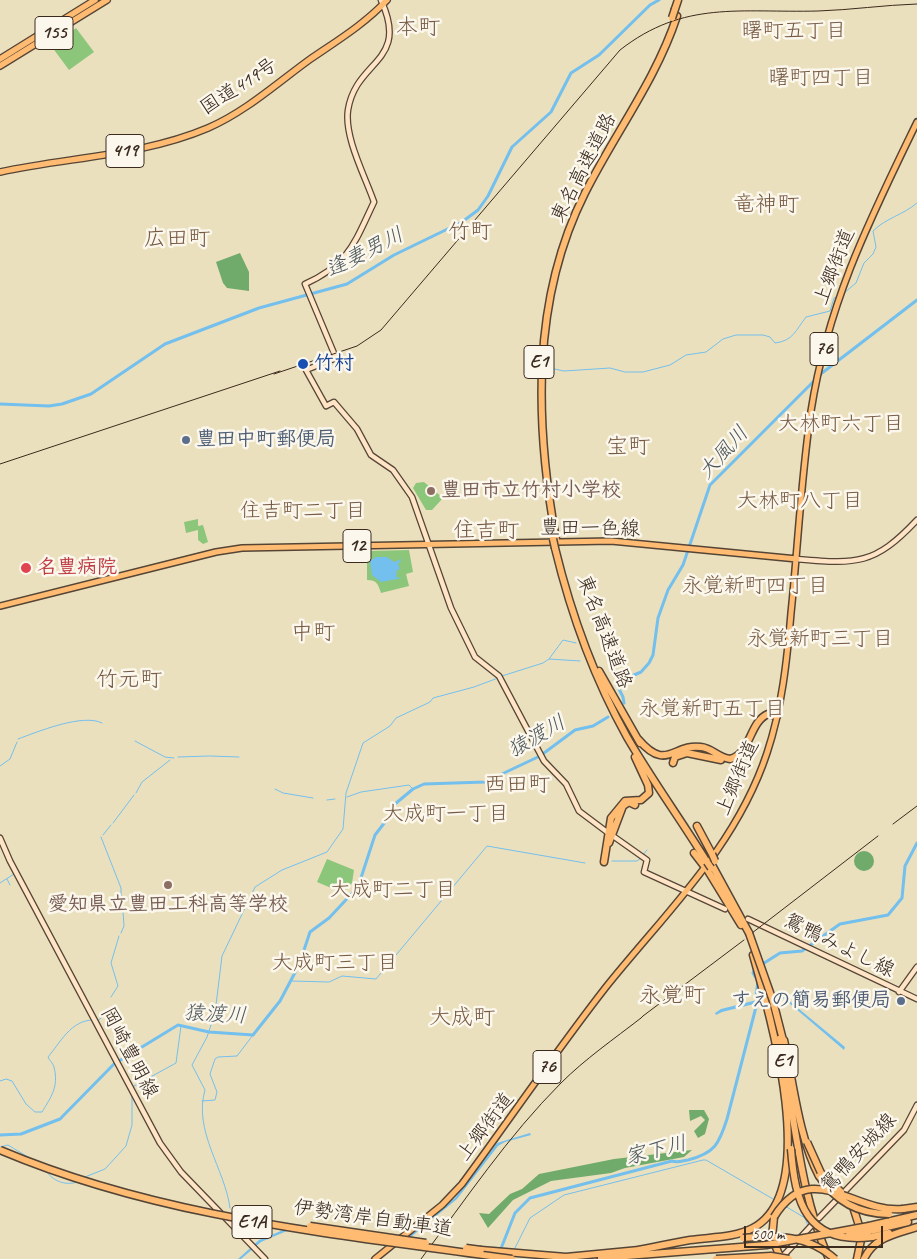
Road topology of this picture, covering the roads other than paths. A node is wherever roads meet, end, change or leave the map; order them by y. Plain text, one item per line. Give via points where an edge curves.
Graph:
1 (95, 0) edge
2 (107, 0) edge
3 (680, 0) edge
4 (383, 1) edge
5 (0, 59) edge
6 (0, 66) edge
7 (917, 122) edge
8 (0, 172) edge
9 (917, 520) edge
10 (428, 545) junction
11 (556, 548) junction
12 (797, 558) junction
13 (0, 606) edge
14 (597, 668) junction
15 (605, 693) junction
16 (777, 716) junction
17 (638, 739) junction
18 (647, 752) dead end
19 (673, 763) dead end
20 (634, 803) dead end
21 (697, 826) dead end
22 (607, 832) dead end
23 (613, 836) dead end
24 (0, 838) edge
25 (694, 853) dead end
26 (710, 863) junction
27 (687, 892) junction
28 (726, 909) dead end
29 (748, 919) dead end
30 (747, 934) junction
31 (917, 967) edge
32 (899, 992) junction
33 (917, 999) edge
34 (770, 1003) junction
35 (784, 1100) junction
36 (917, 1105) edge
37 (797, 1120) junction
38 (801, 1143) junction
39 (0, 1146) edge
40 (0, 1150) edge
41 (917, 1208) edge
42 (819, 1218) dead end
43 (915, 1221) edge
44 (812, 1225) dead end
45 (481, 1250) junction
46 (638, 1250) junction
47 (733, 1250) junction
48 (785, 1258) edge
49 (265, 1259) edge
50 (375, 1259) edge
51 (512, 1259) edge
52 (575, 1259) edge
53 (645, 1259) edge
54 (716, 1259) edge
55 (829, 1259) edge
56 (834, 1259) edge
57 (857, 1259) edge
58 (864, 1259) edge

1 - 5 highway, 155
2 - 6 highway, 155
3 - 11 highway, 東名高速道路 / E1, bridge via 648,83 585,189 558,264 548,305 541,405
4 - 8 highway, 国道419号 / 419 via 366,20 237,112 209,127 159,144
4 - 10 main road via 390,21 389,41 384,53 353,94 348,118 350,135 374,202 348,253 331,272 305,284 336,358 306,370 326,406 334,402 356,428 370,455 389,466 407,488 416,505
7 - 12 main road, 上郷街道 / 76 via 852,259 822,355 808,429
9 - 12 main road via 897,542 870,558 843,563
10 - 12 main road, 豊田一色線 / 12 via 611,541
10 - 13 main road, 豊田一色線 / 12 via 228,550
10 - 22 main road via 451,608 475,657 499,676 541,755 566,784 582,815
11 - 14 highway, 東名高速道路 / E1
11 - 15 highway, 東名高速道路 / E1 via 577,624
12 - 16 main road, 上郷街道 / 76 via 785,677
14 - 17 highway
14 - 26 highway, 東名高速道路 / E1 via 634,742
15 - 20 highway via 649,790 642,799 623,802 612,816 604,862 622,808
15 - 26 highway, 東名高速道路 / E1 via 642,762
16 - 17 highway via 770,714 762,718 741,752 732,758 723,758 700,747 658,755
16 - 19 highway via 762,720 742,754 734,760 685,753 675,757
16 - 27 main road, 上郷街道 / 76 via 767,753 739,817 718,852
17 - 18 highway
21 - 26 highway
23 - 27 main road via 648,862 644,872
24 - 49 main road, 岡崎豊明線 via 168,1156
25 - 26 highway
26 - 30 highway, 東名高速道路 / E1
26 - 30 highway, 東名高速道路 / E1
27 - 28 main road
27 - 50 main road, 上郷街道 / 76, bridge via 606,987 462,1184 442,1205
29 - 32 main road, 鴛鴨みよし線
30 - 34 highway, 東名高速道路 / E1, bridge
30 - 34 highway, 東名高速道路 / E1, bridge
31 - 32 main road
32 - 33 main road, 鴛鴨みよし線
34 - 35 highway
34 - 37 highway, 東名高速道路 / E1
34 - 37 highway, 東名高速道路 / E1 via 780,1027
35 - 43 highway, bridge via 795,1185 800,1204 808,1217 829,1232 848,1238 872,1237
35 - 46 highway via 787,1170 780,1196 769,1215 754,1228 735,1234
36 - 42 main road, 鴛鴨安城線 via 904,1130
37 - 38 highway
37 - 38 highway, 東名高速道路 / E1
38 - 41 highway, bridge via 819,1176 841,1200 874,1213 891,1214
38 - 55 highway, 東名高速道路 / E1 via 809,1205
38 - 56 highway, 東名高速道路 / E1 via 815,1212
38 - 57 highway, bridge via 821,1173 854,1210 862,1235
39 - 45 highway, 伊勢湾岸自動車道 / E1A, bridge via 74,1174 182,1204 269,1221
40 - 51 highway, 伊勢湾岸自動車道 / E1A, bridge via 102,1187 203,1213
41 - 48 highway, bridge via 879,1209 831,1190 816,1188 792,1195 774,1217 772,1238
43 - 47 highway, 伊勢湾岸自動車道 / E1A, bridge
43 - 58 highway via 884,1238
44 - 48 main road
45 - 46 highway via 566,1256
45 - 52 highway, 伊勢湾岸自動車道 / E1A
46 - 56 highway, bridge via 784,1236 810,1243
47 - 52 highway, 伊勢湾岸自動車道 / E1A
47 - 53 highway, 伊勢湾岸自動車道 / E1A
48 - 54 highway, bridge

